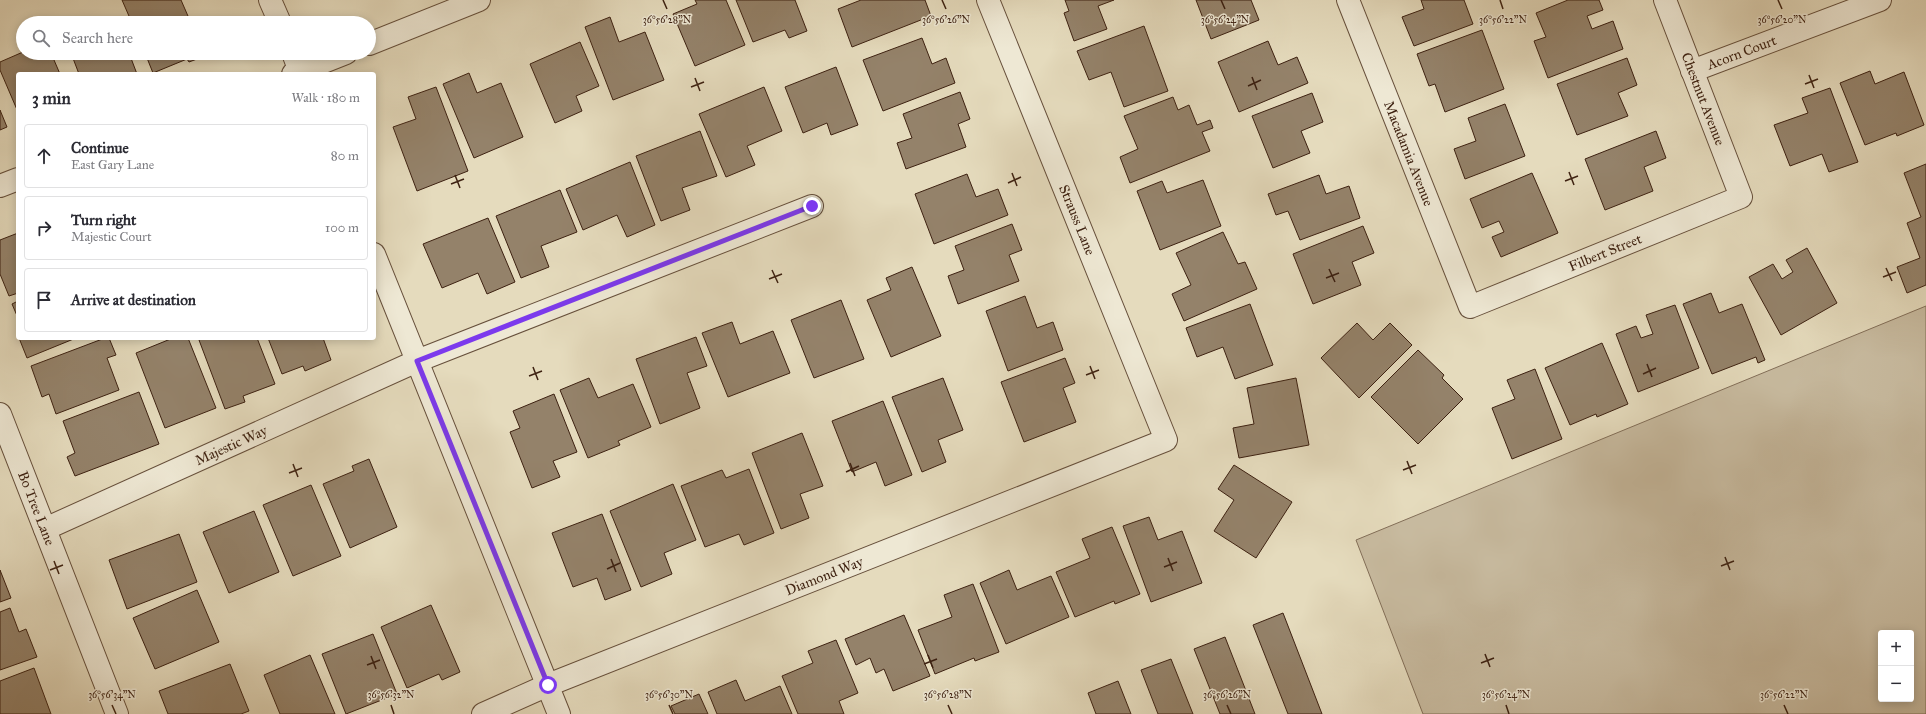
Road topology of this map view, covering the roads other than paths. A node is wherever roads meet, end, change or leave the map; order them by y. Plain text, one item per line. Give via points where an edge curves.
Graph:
1 (270, 0) edge
2 (479, 0) edge
3 (988, 0) edge
4 (1348, 0) edge
5 (1665, 0) edge
6 (1880, 0) edge
7 (277, 16) edge
8 (376, 41) edge
9 (323, 60) edge
10 (297, 68) edge
11 (1692, 71) junction
12 (16, 180) edge
13 (0, 186) edge
14 (1741, 198) joint
15 (812, 206) dead end
16 (376, 259) edge
17 (1470, 307) joint
18 (417, 361) junction
19 (0, 414) edge
20 (1166, 440) joint
21 (45, 529) junction
22 (548, 685) junction
23 (117, 714) edge
24 (483, 714) edge
25 (560, 714) edge

1 - 7 street
2 - 8 street
3 - 20 street, Strauss Lane
4 - 17 street, Macadamia Avenue
5 - 11 street, Chestnut Avenue
6 - 11 street, Acorn Court
9 - 10 street
11 - 14 street, Chestnut Avenue
12 - 13 street
14 - 17 street, Filbert Street
15 - 18 street, Majestic Way
16 - 18 street
18 - 21 street, Majestic Way
18 - 22 street
19 - 21 street, Bo Tree Lane
20 - 22 street, Diamond Way
21 - 23 street, Bo Tree Lane
22 - 24 street, Diamond Way
22 - 25 street

